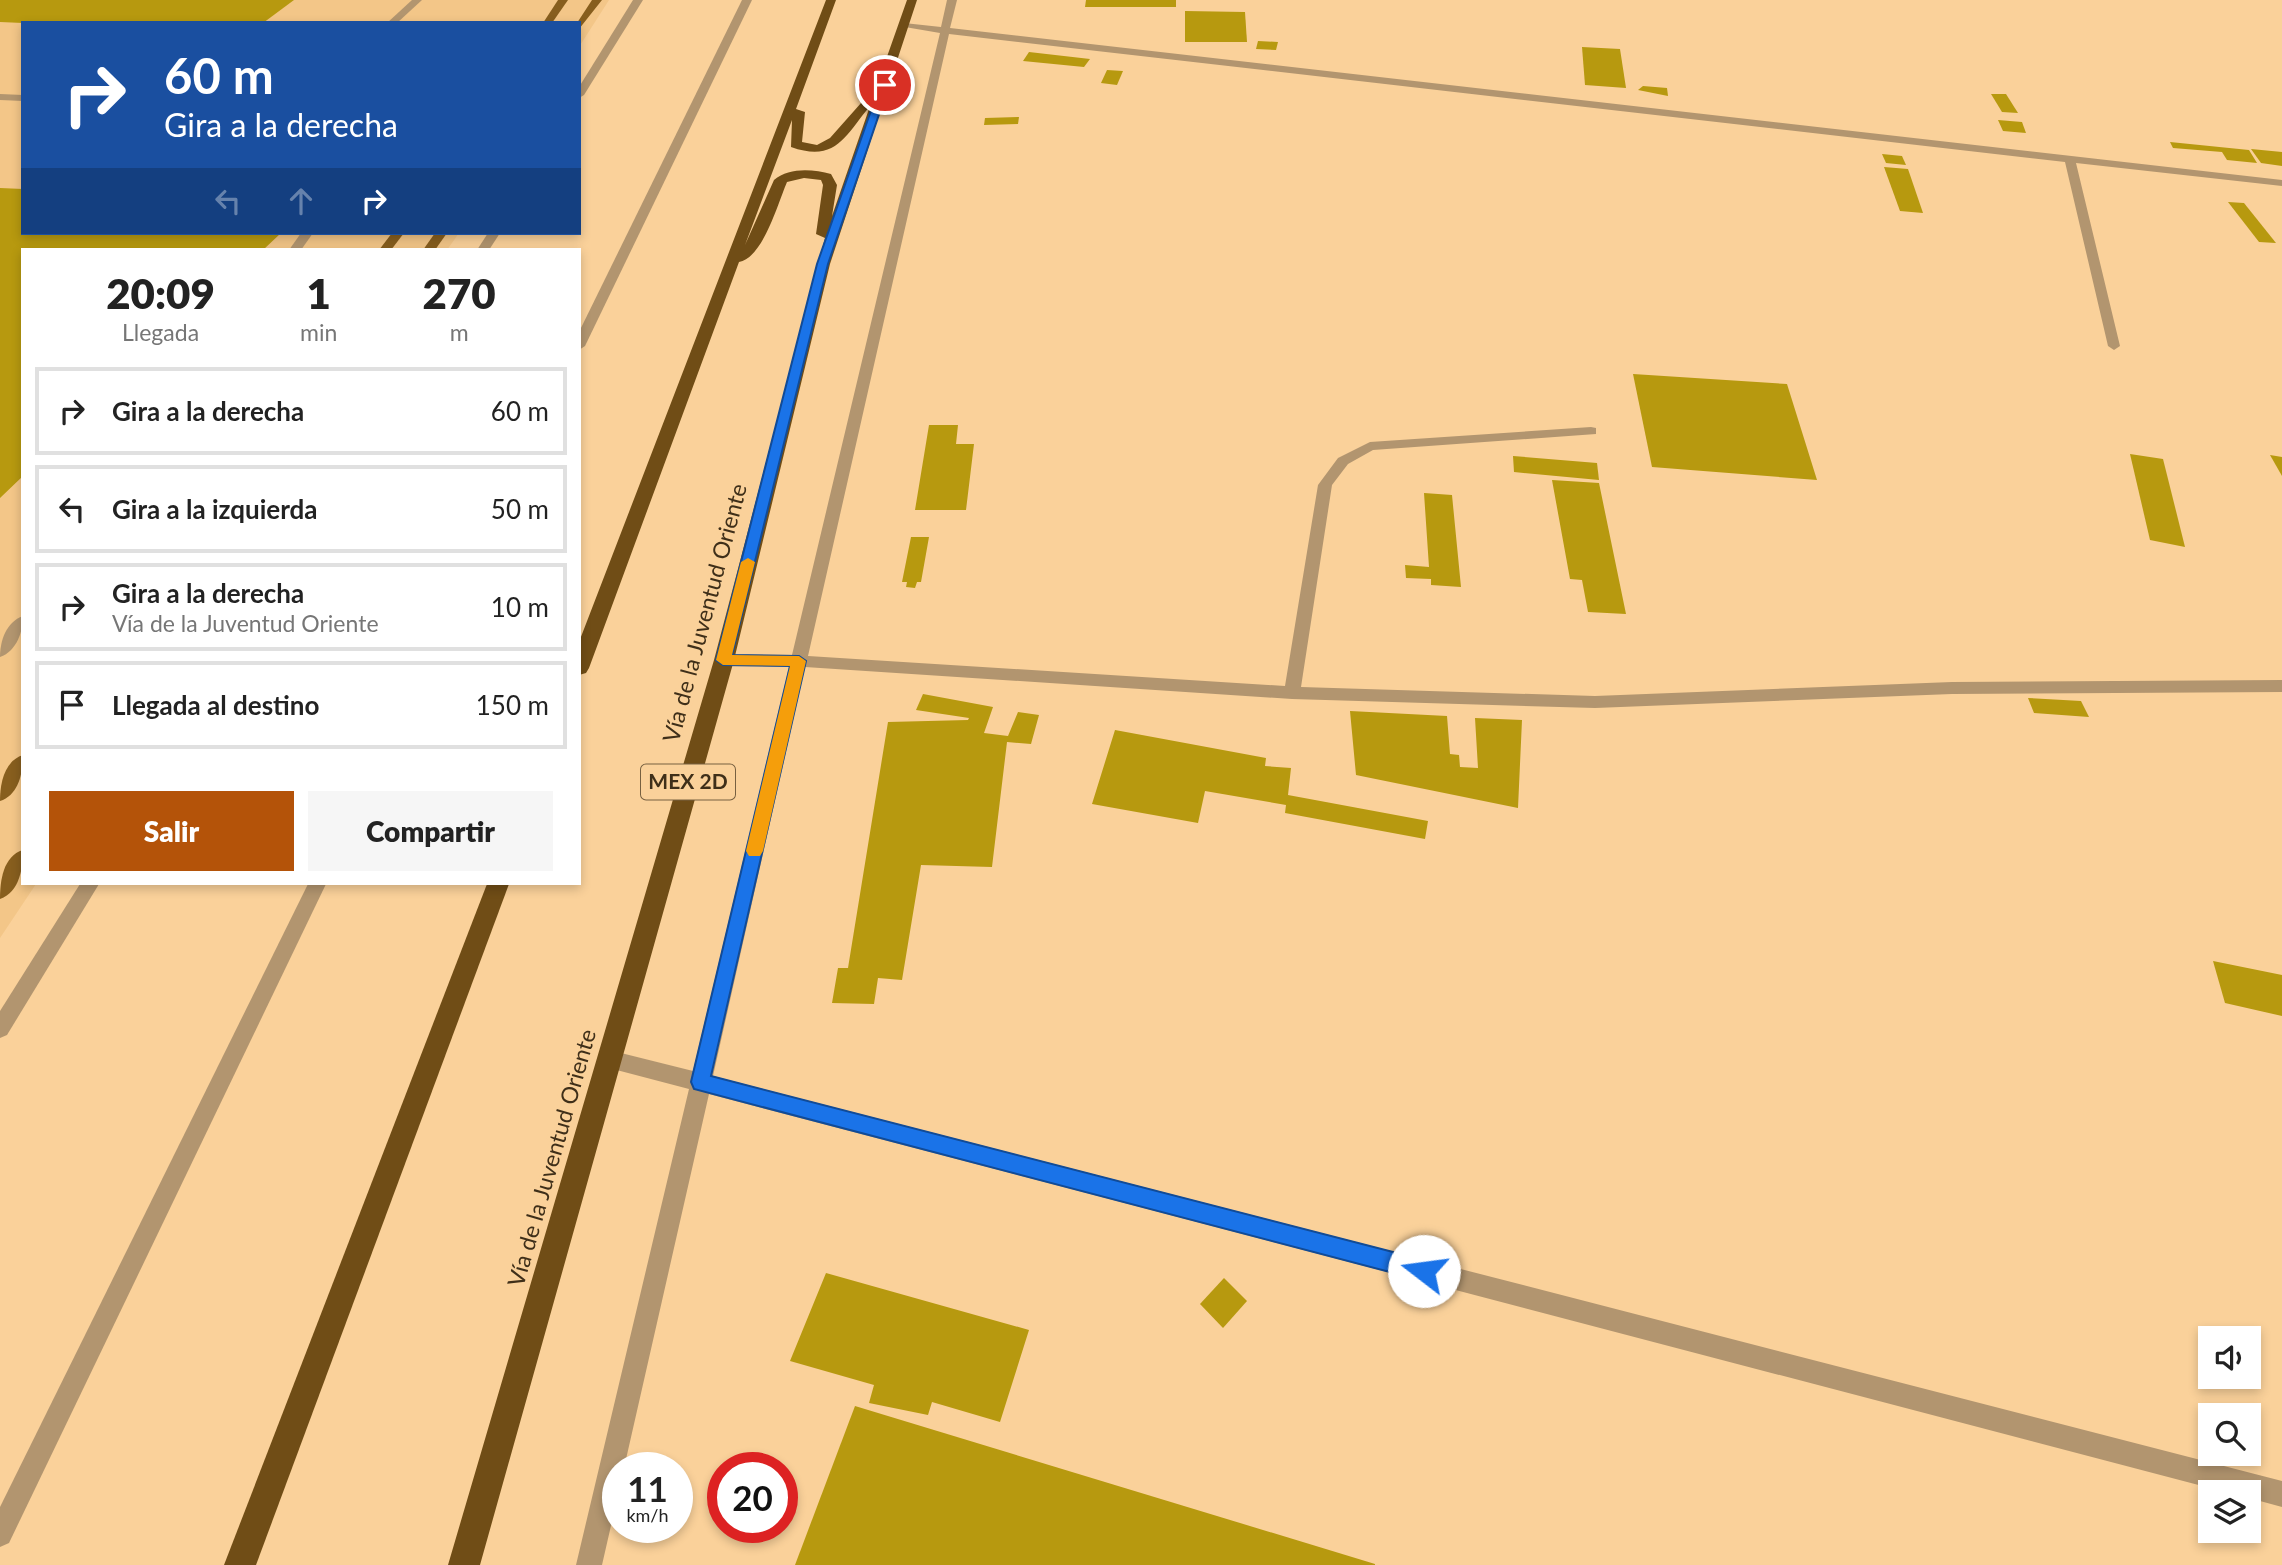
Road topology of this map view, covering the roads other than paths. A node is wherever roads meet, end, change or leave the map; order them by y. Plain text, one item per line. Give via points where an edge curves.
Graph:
1 (417, 0) edge
2 (563, 0) edge
3 (597, 0) edge
4 (638, 0) edge
5 (747, 0) edge
6 (831, 0) edge
7 (912, 0) edge
8 (952, 0) edge
9 (393, 21) edge
10 (548, 21) edge
11 (581, 23) edge
12 (904, 26) junction
13 (945, 31) junction
14 (798, 85) junction
15 (885, 85) junction
16 (581, 92) edge
17 (0, 97) edge
18 (21, 98) edge
19 (2070, 159) junction
20 (2282, 183) edge
21 (823, 264) junction
22 (731, 265) junction
23 (581, 342) edge
24 (2114, 346) dead end
25 (1591, 431) dead end
26 (21, 624) edge
27 (0, 651) edge
28 (723, 660) junction
29 (799, 661) junction
30 (581, 663) edge
31 (2282, 686) edge
32 (1292, 693) junction
33 (21, 765) edge
34 (0, 794) edge
35 (21, 860) edge
36 (89, 885) edge
37 (317, 885) edge
38 (498, 885) edge
39 (0, 891) edge
40 (0, 1029) edge
41 (609, 1059) junction
42 (701, 1082) junction
43 (2282, 1494) edge
44 (0, 1534) edge
45 (240, 1565) edge
46 (464, 1565) edge
47 (589, 1565) edge

1 - 9 lane
2 - 10 main road
3 - 11 main road
4 - 16 lane
5 - 23 lane
6 - 14 highway
7 - 12 highway, Vía de la Juventud Oriente / MEX 2D
8 - 13 lane
12 - 13 lane
12 - 15 highway, Vía de la Juventud Oriente / MEX 2D
13 - 19 lane
13 - 29 lane
14 - 15 highway via 794,140 801,147 812,148 836,143
14 - 22 highway
15 - 21 highway, Vía de la Juventud Oriente / MEX 2D
17 - 18 lane
19 - 20 lane
19 - 24 lane
21 - 22 highway via 821,245 831,185 826,177 808,174 781,180 753,246
21 - 28 highway, Vía de la Juventud Oriente / MEX 2D
22 - 30 highway
25 - 32 lane via 1370,446 1343,461 1325,485
26 - 27 lane
28 - 29 lane
28 - 41 highway, Vía de la Juventud Oriente / MEX 2D
29 - 32 lane
29 - 42 lane
31 - 32 lane via 1952,688 1595,702
33 - 34 main road
35 - 39 main road
36 - 40 lane
37 - 44 lane
38 - 45 highway
41 - 42 lane
41 - 46 highway, Vía de la Juventud Oriente / MEX 2D
42 - 43 lane
42 - 47 lane

